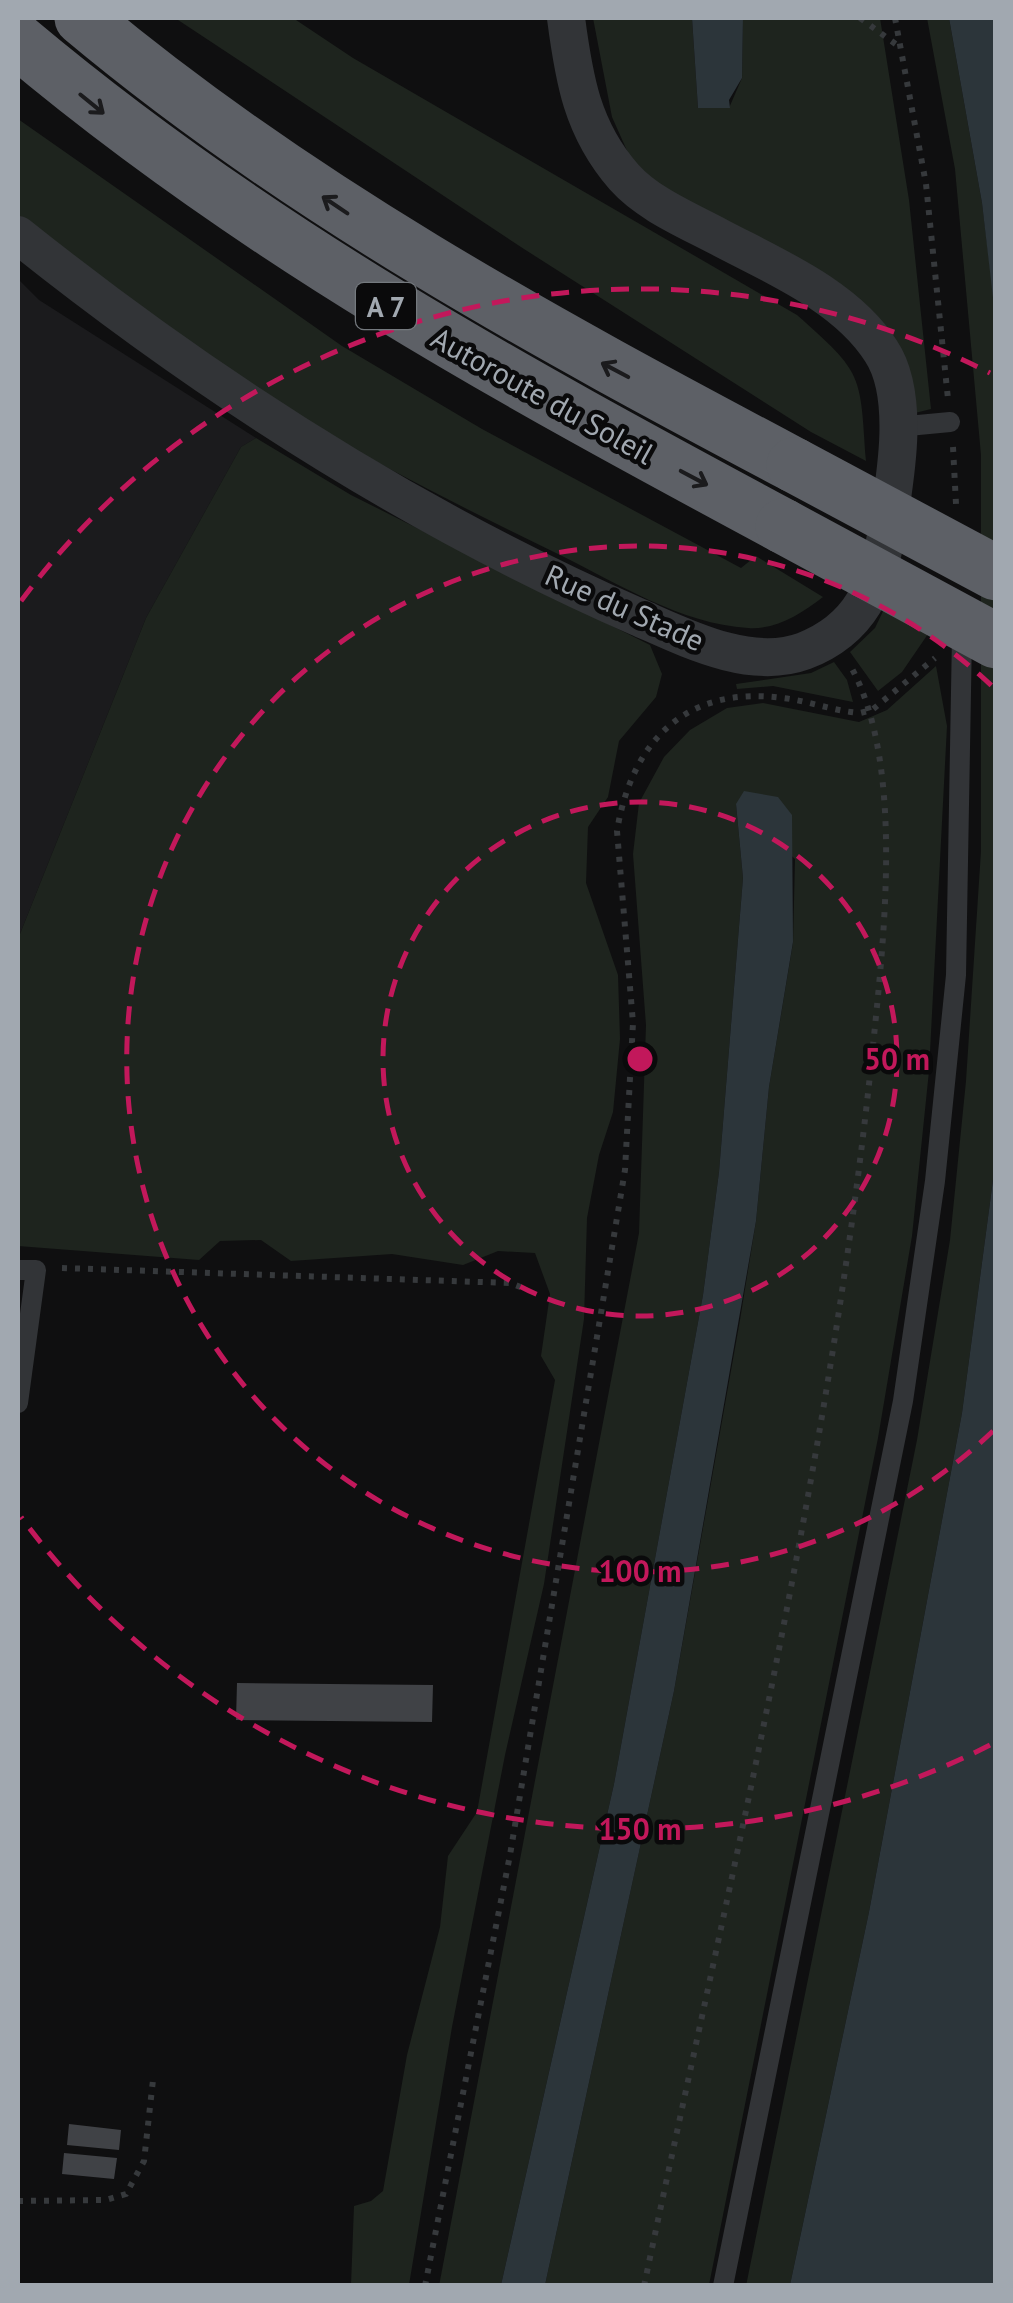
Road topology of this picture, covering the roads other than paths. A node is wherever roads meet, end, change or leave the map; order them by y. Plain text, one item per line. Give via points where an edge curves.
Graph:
1 (82, 18) edge
2 (566, 18) edge
3 (18, 41) edge
4 (18, 235) edge
5 (950, 422) road end
6 (897, 427) junction
7 (996, 573) edge
8 (979, 638) edge
9 (27, 1270) edge
10 (18, 1403) edge
11 (723, 2286) edge

7 -> 1 highway, Autoroute du Soleil / A 7, bridge via 378,235 239,140
2 - 6 street, Rue du Stade via 574,84 599,148 629,182 670,211 811,287 852,320 883,353
3 -> 8 highway, Autoroute du Soleil / A 7, bridge via 200,185 344,281
4 - 6 street, Rue du Stade via 336,462 599,600 695,642 759,656 800,652 857,618 878,582
5 - 6 lane
8 - 11 lane via 956,976 900,1419
9 - 10 lane

